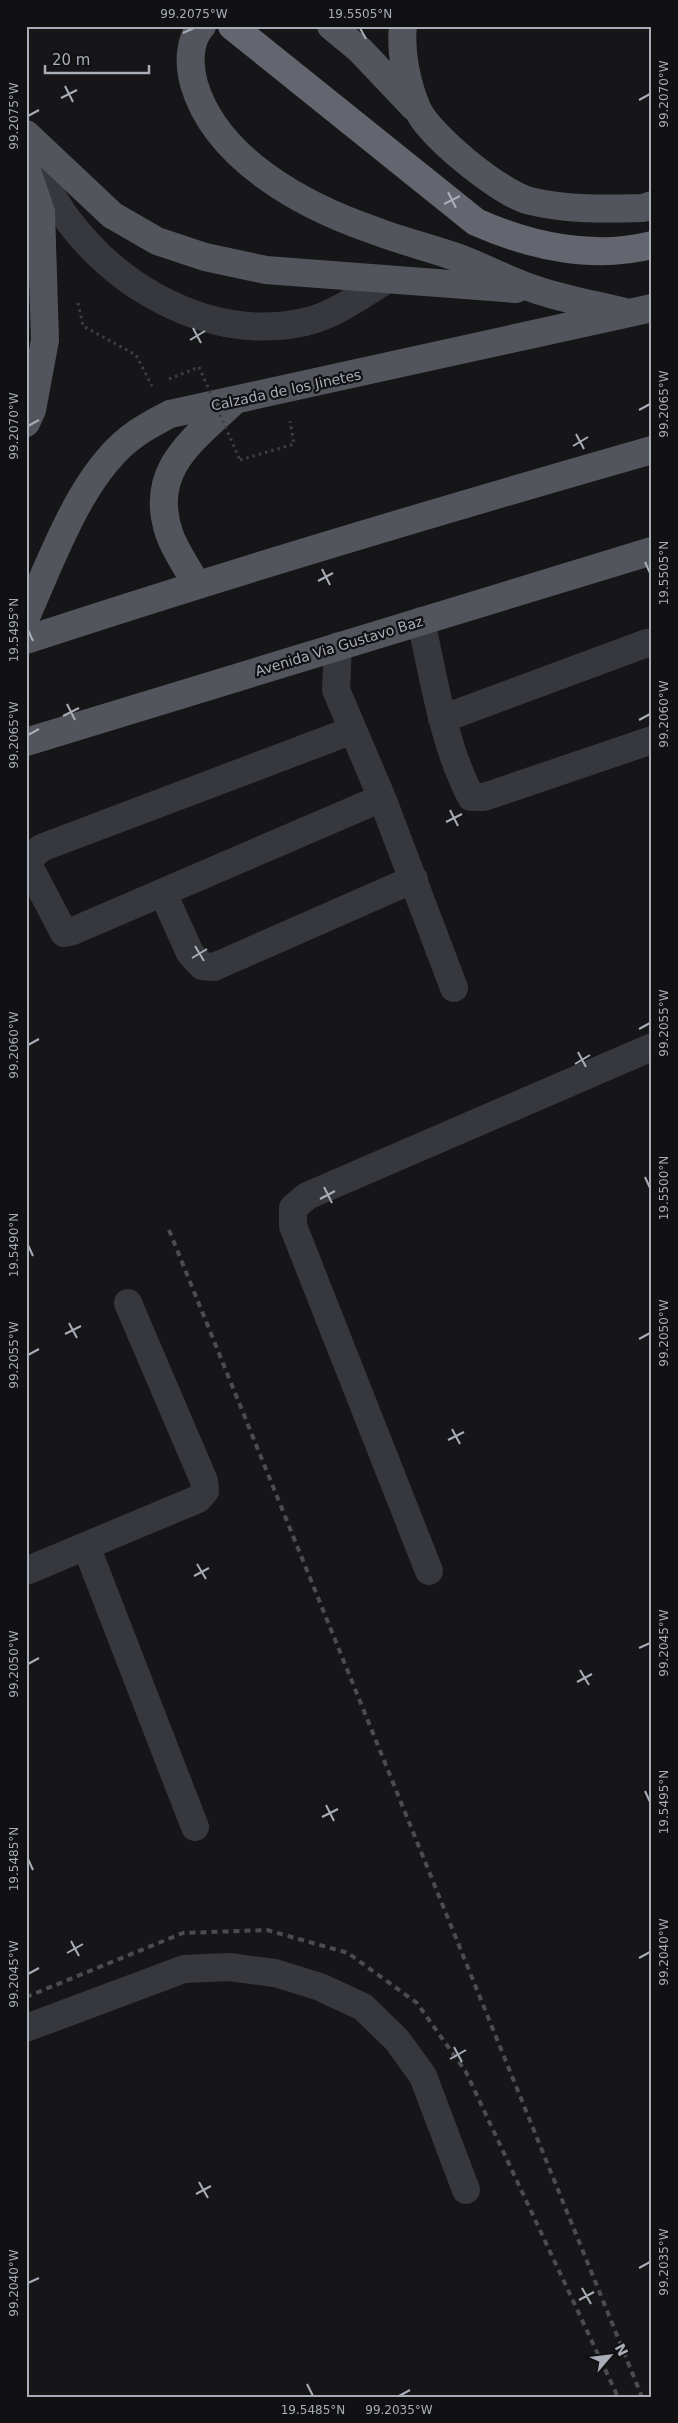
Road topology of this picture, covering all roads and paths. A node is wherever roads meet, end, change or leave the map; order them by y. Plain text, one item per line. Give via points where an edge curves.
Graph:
1 (202, 26) edge
2 (232, 26) edge
3 (331, 26) edge
4 (403, 26) edge
5 (417, 110) junction
6 (26, 134) edge
7 (26, 148) edge
8 (26, 168) edge
9 (652, 205) edge
10 (652, 245) edge
11 (386, 280) junction
12 (540, 291) junction
13 (77, 298) dead end
14 (641, 311) edge
15 (166, 380) dead end
16 (158, 384) dead end
17 (234, 402) junction
18 (26, 423) edge
19 (294, 444) dead end
20 (652, 450) edge
21 (652, 551) edge
22 (196, 584) junction
23 (26, 617) edge
24 (421, 621) junction
25 (26, 640) edge
26 (652, 644) edge
27 (338, 646) junction
28 (442, 719) junction
29 (353, 730) junction
30 (652, 740) edge
31 (26, 742) edge
32 (382, 798) junction
33 (414, 879) junction
34 (163, 893) junction
35 (454, 988) dead end
36 (652, 1046) edge
37 (128, 1303) dead end
38 (86, 1546) junction
39 (26, 1571) edge
40 (429, 1571) dead end
41 (195, 1827) dead end
42 (26, 2028) edge
43 (466, 2190) dead end

1 - 12 main road via 191,51 191,74 200,103 222,136 249,164 299,198 371,230 458,258
2 - 10 highway via 476,222 508,236 577,250 626,252
3 - 5 main road via 360,50
4 - 5 main road via 404,62
5 - 9 main road via 443,141 486,178 528,200 587,210
6 - 11 main road via 112,215 157,241 205,257 266,270
7 - 11 lane via 67,220 105,262 152,296 204,319 257,327 305,322 336,312
8 - 18 main road via 41,212 45,340 32,410
11 - 12 main road
12 - 14 main road
13 - 16 path via 82,326 136,355 150,387
14 - 17 main road, Calzada de los Jinetes
15 - 19 path, bridge via 199,368 240,460
17 - 22 main road via 176,459 165,482 163,509 170,535
17 - 23 main road, Calzada de los Jinetes via 170,414 136,433 110,457 77,504
20 - 22 main road
21 - 24 main road, Avenida Via Gustavo Baz
22 - 25 main road
24 - 27 main road, Avenida Via Gustavo Baz
24 - 28 lane
26 - 28 lane via 647,643
27 - 29 lane via 336,690
27 - 31 main road, Avenida Via Gustavo Baz
28 - 30 lane via 471,797 484,797
29 - 32 lane
29 - 34 lane via 41,848 30,858 30,868 64,933
32 - 33 lane
32 - 34 lane
33 - 34 lane via 214,967 202,966 190,953
33 - 35 lane
36 - 40 lane via 307,1196 293,1208 293,1226
37 - 38 lane via 204,1481 204,1492 198,1499
38 - 39 lane
38 - 41 lane
42 - 43 lane via 184,1969 229,1967 275,1973 320,1987 363,2008 397,2040 423,2076

